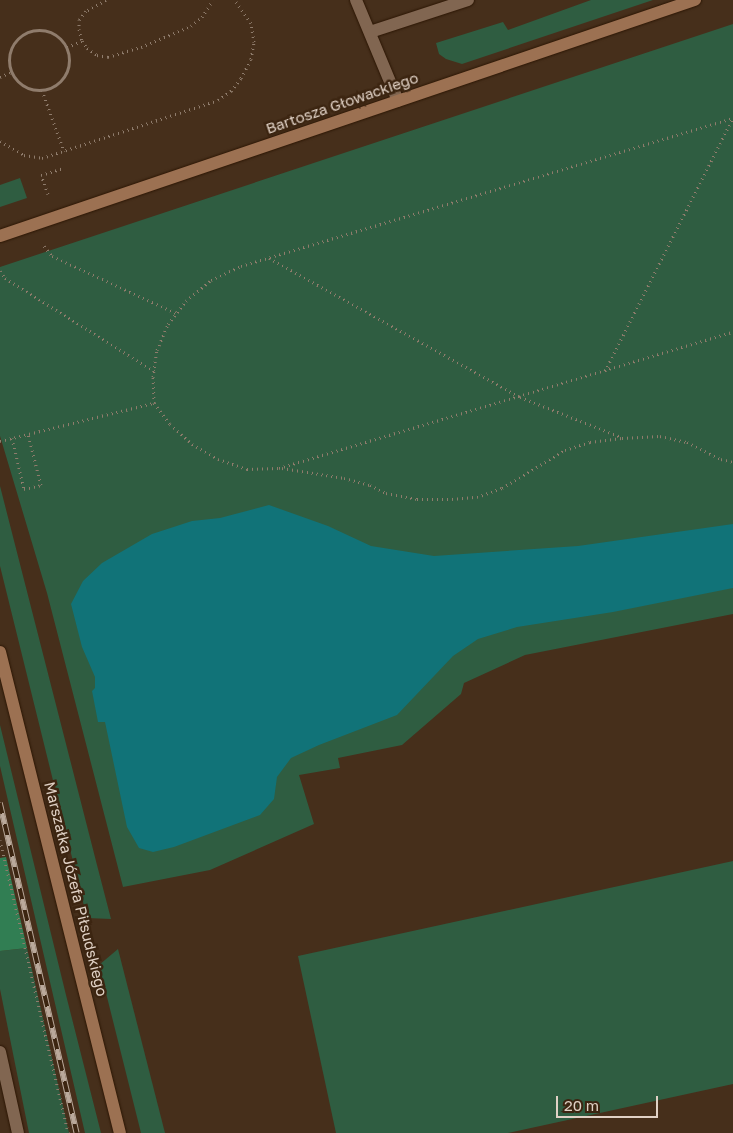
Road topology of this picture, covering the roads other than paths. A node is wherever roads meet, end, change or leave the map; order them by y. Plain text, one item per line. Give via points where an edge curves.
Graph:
1 (356, 0) edge
2 (468, 0) edge
3 (695, 0) edge
4 (370, 32) junction
5 (398, 101) junction
6 (0, 236) edge
7 (0, 652) edge
8 (0, 1052) edge
9 (18, 1133) edge
10 (120, 1133) edge

1 - 4 street
2 - 4 street
3 - 5 street, Bartosza Głowackiego
4 - 5 street
5 - 6 street, Bartosza Głowackiego
7 - 10 street, Marszałka Józefa Piłsudskiego
8 - 9 street

